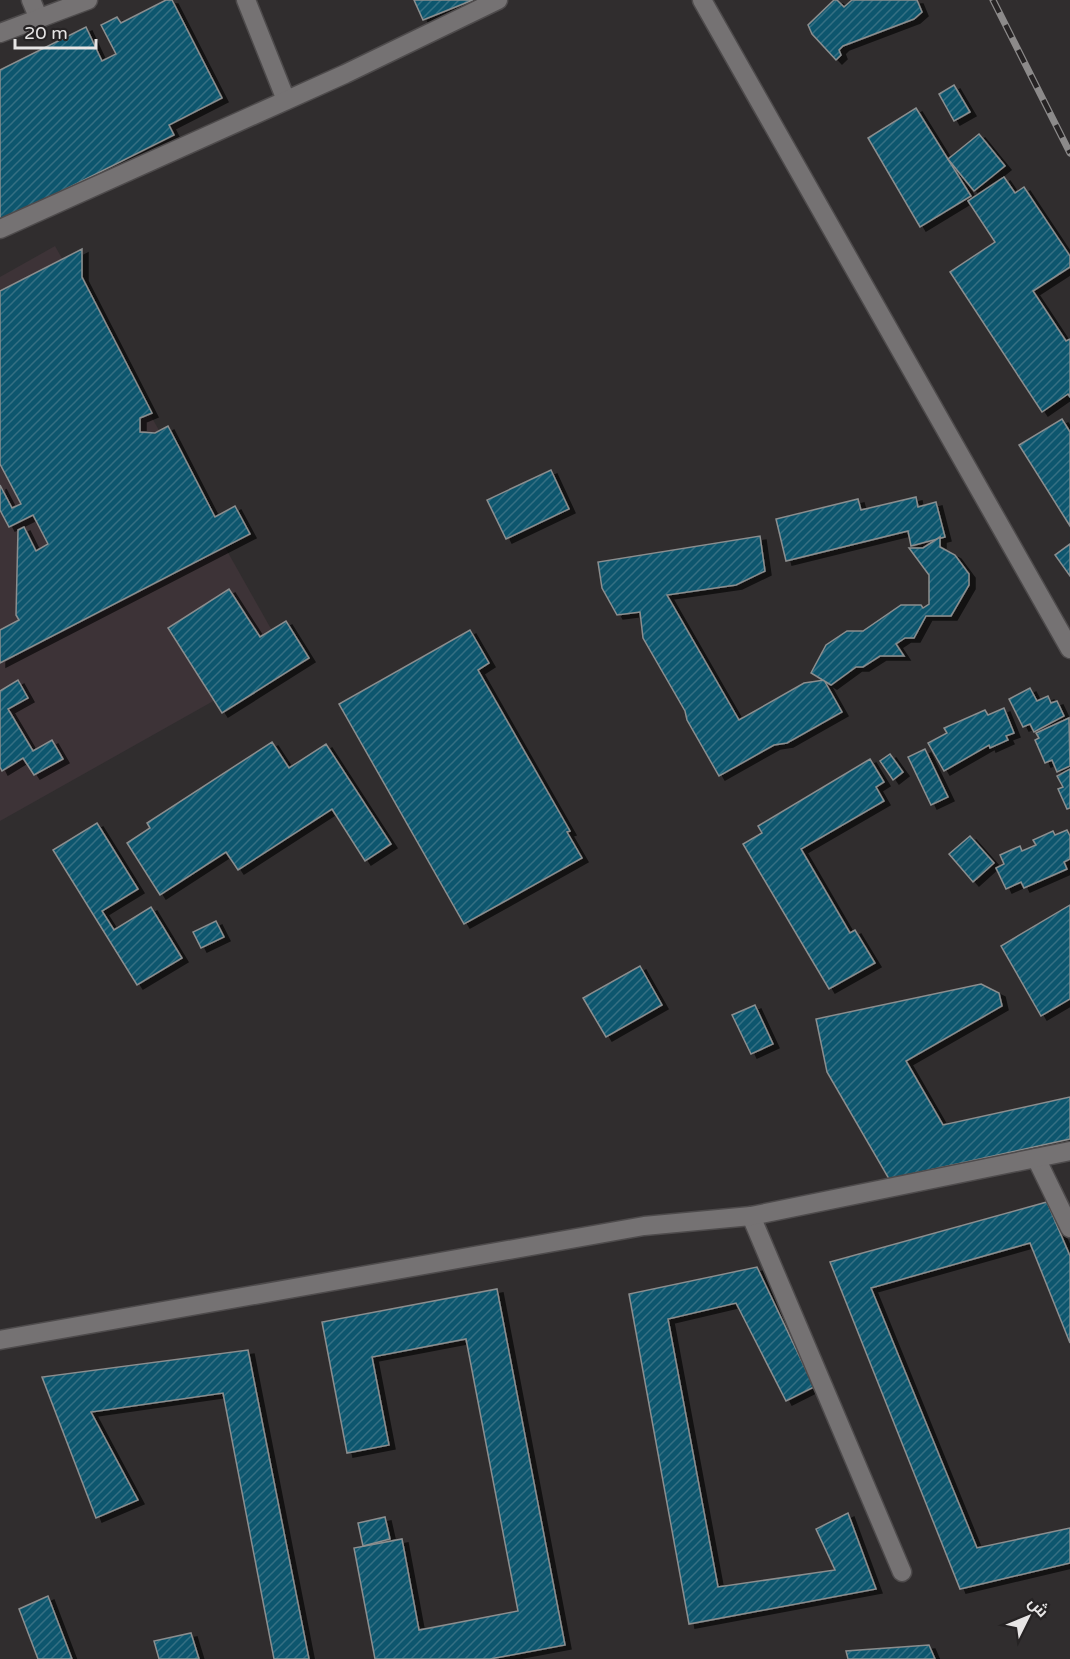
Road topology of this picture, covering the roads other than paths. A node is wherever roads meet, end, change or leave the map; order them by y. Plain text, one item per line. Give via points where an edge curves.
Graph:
1 (32, 0) edge
2 (88, 0) edge
3 (246, 0) edge
4 (498, 0) edge
5 (702, 0) edge
6 (39, 19) junction
7 (0, 33) edge
8 (286, 100) junction
9 (0, 229) edge
10 (1070, 649) edge
11 (1070, 1151) edge
12 (1036, 1158) junction
13 (751, 1216) junction
14 (1070, 1228) edge
15 (0, 1340) edge
16 (902, 1572) dead end

1 - 6 street
2 - 6 street
3 - 8 street
4 - 8 street
5 - 10 street
6 - 7 street
8 - 9 street
11 - 12 street
12 - 13 street
12 - 14 street
13 - 15 street via 644,1226
13 - 16 street

